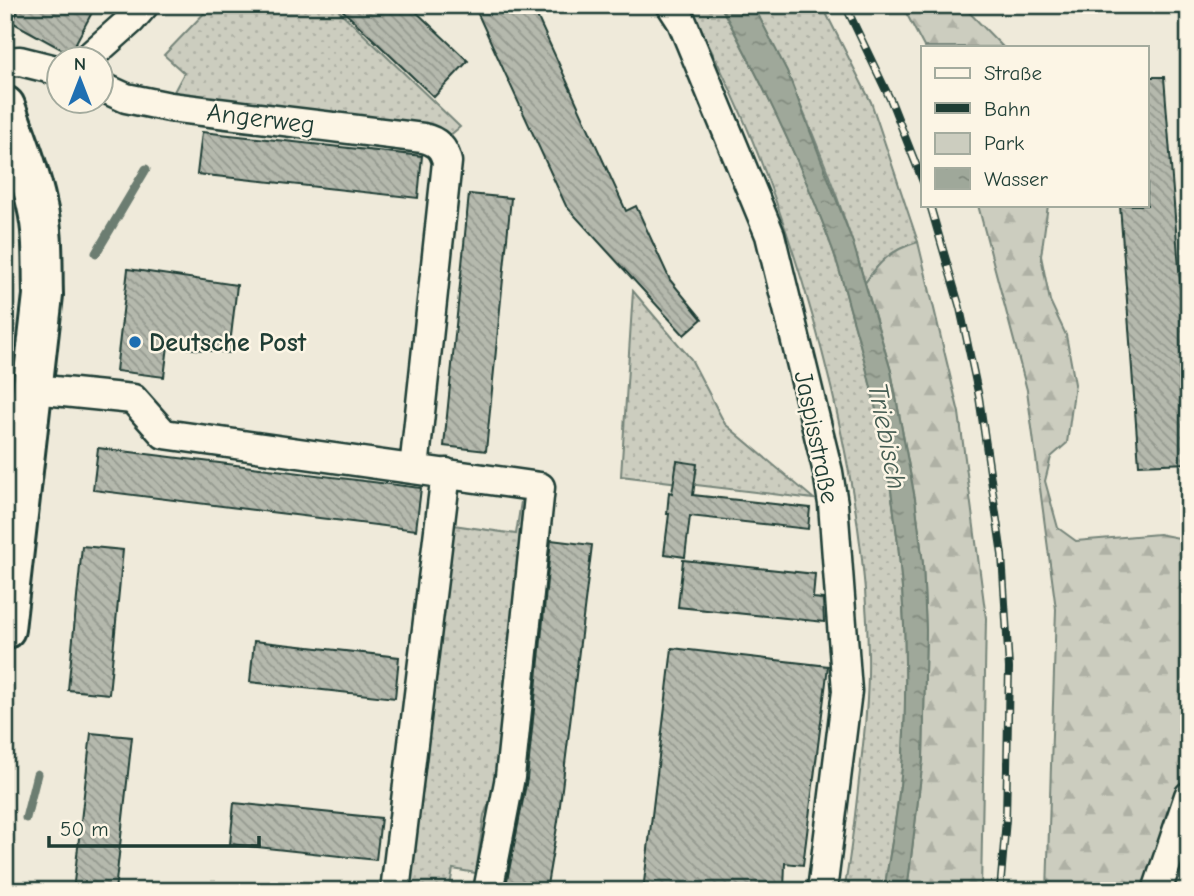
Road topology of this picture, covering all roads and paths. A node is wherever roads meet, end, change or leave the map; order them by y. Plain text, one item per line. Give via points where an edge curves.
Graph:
1 (144, 5) edge
2 (671, 5) edge
3 (102, 46) edge
4 (5, 62) edge
5 (46, 68) edge
6 (116, 93) edge
7 (5, 106) edge
8 (23, 402) edge
9 (414, 469) junction
10 (446, 473) junction
11 (5, 629) edge
12 (1189, 796) edge
13 (396, 891) edge
14 (488, 891) edge
15 (822, 891) edge
16 (1157, 891) edge

1 - 3 street
2 - 15 street, Jaspisstraße via 770,235 828,472 847,691
4 - 5 street
6 - 9 street, Angerweg via 170,107 423,138 440,146 447,162
7 - 8 main road via 34,195 42,245 43,295
8 - 9 street via 133,399 164,434
8 - 11 main road
9 - 10 street
10 - 13 street
10 - 14 street via 540,487 510,777
12 - 16 street

